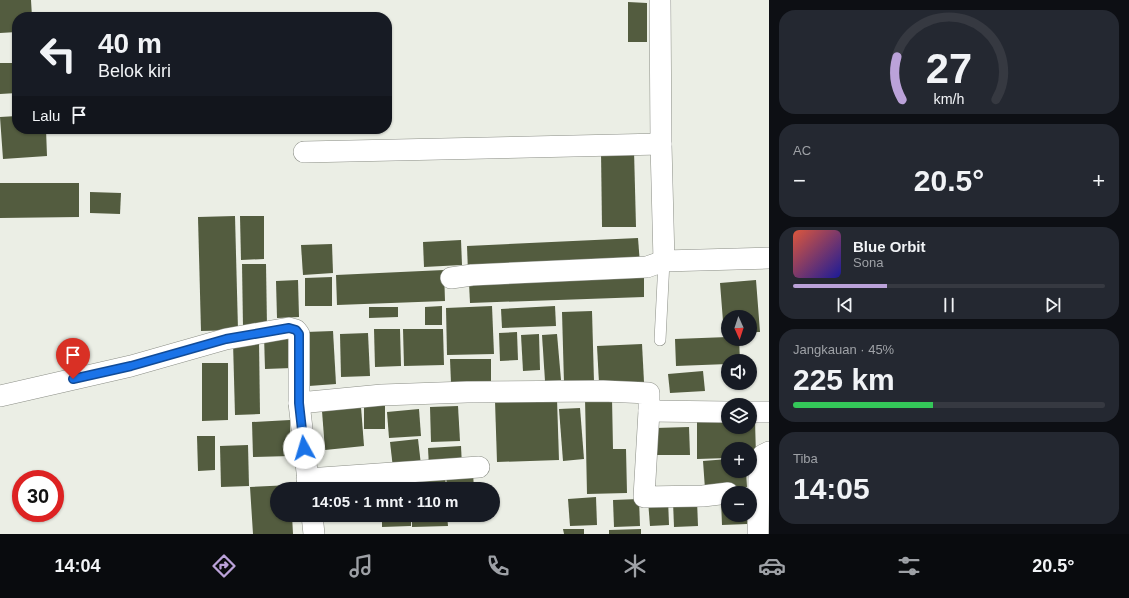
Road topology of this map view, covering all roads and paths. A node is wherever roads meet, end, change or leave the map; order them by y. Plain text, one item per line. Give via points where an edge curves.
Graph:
1 (660, 0) edge
2 (661, 144) junction
3 (304, 152) dead end
4 (769, 258) edge
5 (664, 261) junction
6 (451, 278) dead end
7 (660, 340) dead end
8 (0, 396) edge
9 (299, 403) junction
10 (649, 411) junction
11 (721, 412) edge
12 (757, 412) edge
13 (769, 412) edge
14 (769, 452) edge
15 (478, 467) dead end
16 (308, 482) edge
17 (328, 482) edge
18 (758, 490) joint
19 (721, 494) edge
20 (313, 522) edge
21 (314, 534) edge
22 (758, 534) edge

1 - 2 street
2 - 3 street
2 - 5 street
4 - 5 street
5 - 6 street via 647,267
5 - 7 lane
8 - 9 street via 131,366 226,339 289,328 299,334
9 - 10 street via 382,395 603,391 648,393
9 - 16 street
10 - 11 street
10 - 19 street via 644,497
12 - 13 street
14 - 18 street via 761,459
15 - 17 street
18 - 22 street
20 - 21 street

